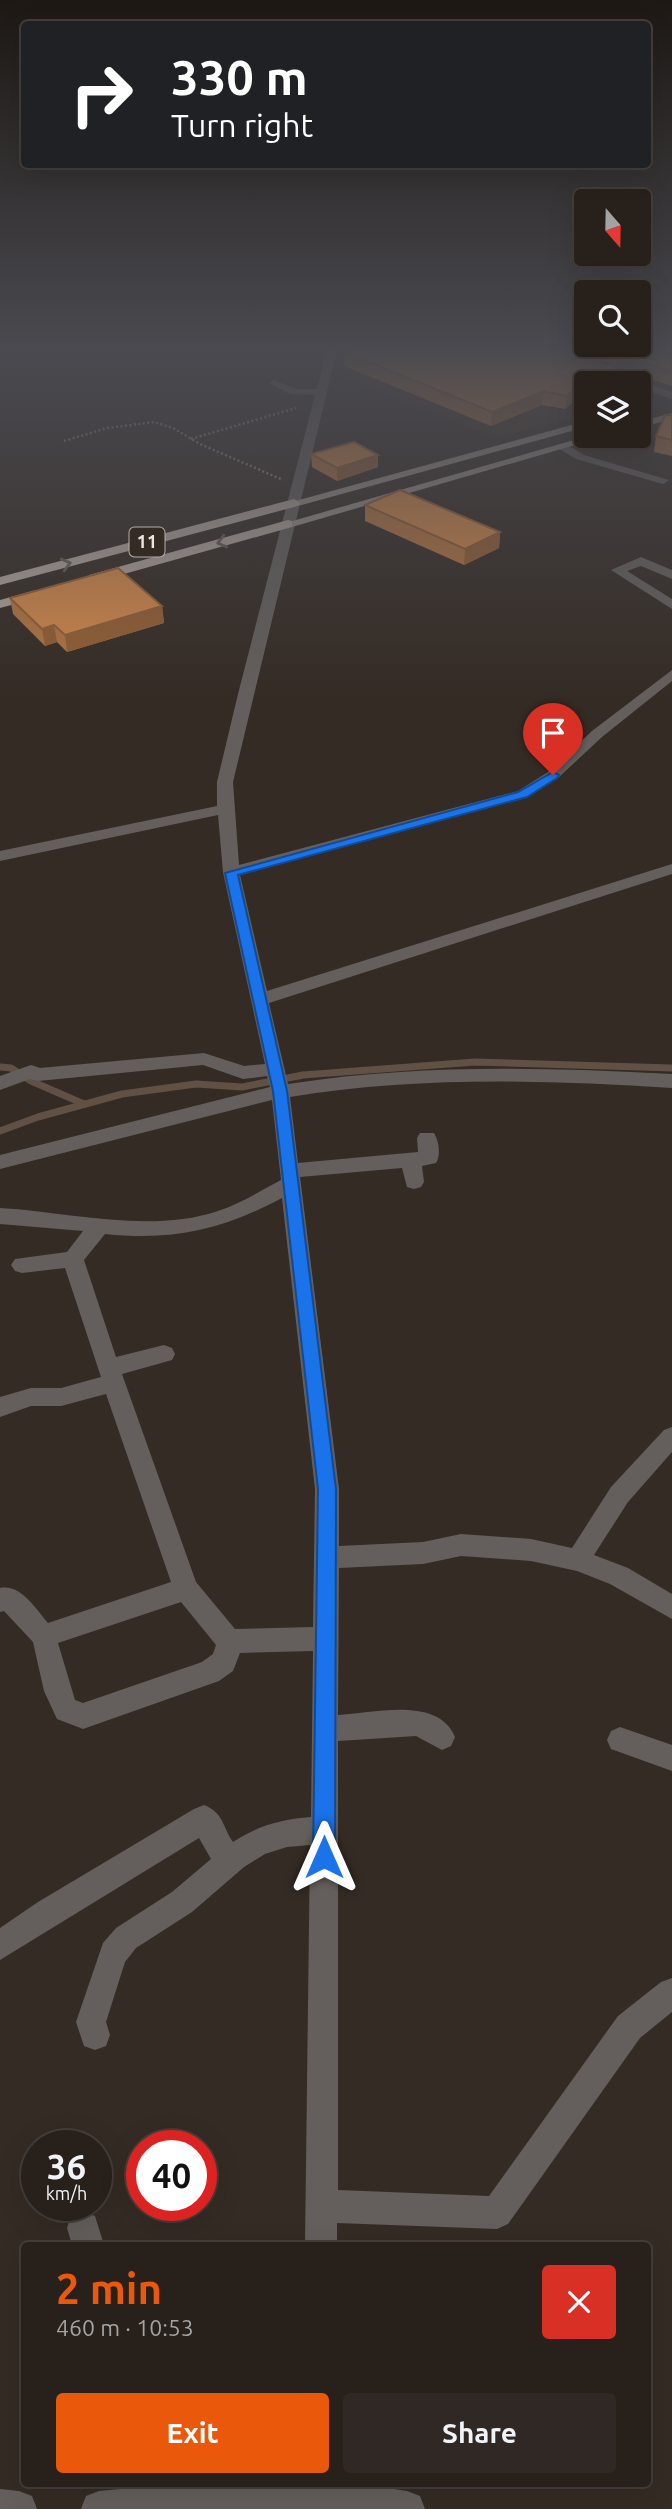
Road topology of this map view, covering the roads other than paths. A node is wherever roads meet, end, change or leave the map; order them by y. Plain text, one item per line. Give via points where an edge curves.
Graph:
1 (303, 463) edge
2 (442, 463) edge
3 (502, 463) edge
4 (605, 463) edge
5 (669, 479) edge
6 (294, 503) junction
7 (288, 524) junction
8 (672, 575) edge
9 (0, 581) edge
10 (78, 582) edge
11 (52, 589) edge
12 (0, 604) edge
13 (672, 606) edge
14 (672, 674) edge
15 (225, 809) junction
16 (0, 856) edge
17 (672, 869) edge
18 (231, 873) junction
19 (258, 1000) junction
20 (277, 1080) junction
21 (672, 1081) edge
22 (0, 1083) edge
23 (427, 1138) dead end
24 (411, 1160) junction
25 (0, 1162) edge
26 (290, 1177) junction
27 (414, 1182) dead end
28 (0, 1216) edge
29 (99, 1226) junction
30 (73, 1259) junction
31 (22, 1265) dead end
32 (164, 1354) dead end
33 (110, 1375) junction
34 (0, 1407) edge
35 (672, 1437) edge
36 (326, 1558) junction
37 (578, 1560) junction
38 (186, 1589) junction
39 (0, 1600) edge
40 (672, 1607) edge
41 (44, 1636) junction
42 (326, 1639) junction
43 (230, 1641) junction
44 (325, 1729) junction
45 (442, 1737) dead end
46 (620, 1740) dead end
47 (672, 1758) edge
48 (324, 1830) junction
49 (229, 1861) junction
50 (0, 1945) edge
51 (672, 1993) edge
52 (95, 2035) dead end
53 (322, 2206) junction
54 (321, 2242) edge
55 (320, 2496) edge
56 (0, 2507) edge
57 (19, 2509) edge
58 (99, 2509) edge
59 (407, 2509) edge

1 - 6 street
2 - 6 main road
3 - 7 main road
4 - 5 street
6 - 7 street
9 -> 6 highway, 11
7 -> 10 highway, 11
7 - 15 street via 225,782
8 - 13 street via 641,561 617,570
11 - 12 highway
14 - 18 street via 553,775 523,794
15 - 16 street
15 - 18 street
17 - 19 street
18 - 19 street
19 - 20 street
20 - 21 street via 315,1086 467,1074
20 - 22 street via 204,1059 38,1075 31,1071
20 - 25 street
20 - 26 street
23 - 24 street via 429,1158
24 - 26 street
24 - 27 street
26 - 29 street via 236,1213 215,1220 154,1228
26 - 36 street via 327,1489
28 - 29 street
29 - 30 street
30 - 31 street
30 - 33 street
32 - 33 street
33 - 34 street via 61,1397 31,1397
33 - 38 street
35 - 37 street via 642,1465 605,1512
36 - 37 street via 423,1553 461,1545 531,1550
36 - 42 street
37 - 40 street via 620,1576
38 - 41 street
38 - 43 street
39 - 41 street via 9,1598
41 - 43 street via 66,1710 83,1716 211,1672 224,1662
42 - 43 street
42 - 44 street
44 - 45 street via 416,1723 431,1727
44 - 48 street
46 - 47 street
48 - 49 street via 287,1832 258,1842
48 - 53 street
49 - 50 street via 204,1819
49 - 52 street via 182,1902 126,1938 113,1953 92,2022
51 - 53 street via 629,2027 497,2213
53 - 54 street
55 - 58 street via 209,2499
55 - 59 street
56 - 57 street

